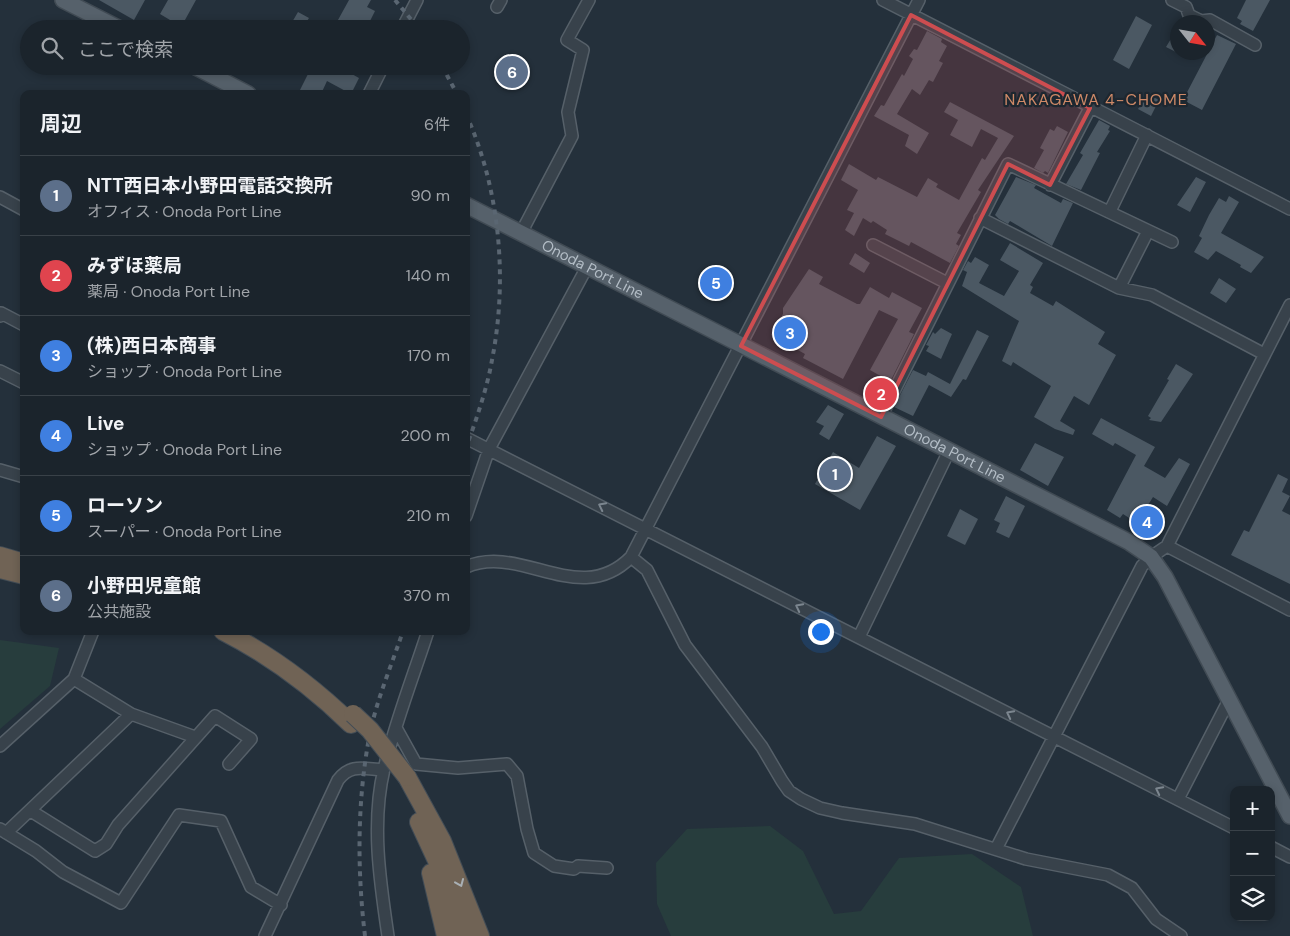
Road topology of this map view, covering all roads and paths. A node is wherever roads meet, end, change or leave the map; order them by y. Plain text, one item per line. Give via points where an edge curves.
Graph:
1 (63, 0) edge
2 (417, 0) edge
3 (589, 0) edge
4 (883, 0) edge
5 (919, 0) edge
6 (1175, 1) edge
7 (911, 15) junction
8 (102, 20) edge
9 (407, 20) edge
10 (1255, 45) dead end
11 (210, 75) edge
12 (378, 75) edge
13 (236, 90) edge
14 (371, 90) edge
15 (1090, 108) junction
16 (1147, 135) junction
17 (1050, 185) junction
18 (0, 197) edge
19 (470, 207) edge
20 (20, 208) edge
21 (1290, 209) edge
22 (1110, 211) junction
23 (980, 218) junction
24 (1148, 230) junction
25 (520, 233) junction
26 (1172, 242) dead end
27 (873, 245) dead end
28 (587, 267) junction
29 (947, 284) junction
30 (1119, 288) junction
31 (1290, 305) edge
32 (0, 316) edge
33 (20, 323) edge
34 (741, 346) junction
35 (1264, 354) junction
36 (0, 371) edge
37 (20, 381) edge
38 (881, 417) junction
39 (470, 440) edge
40 (489, 449) junction
41 (949, 451) junction
42 (0, 470) edge
43 (20, 476) edge
44 (470, 504) edge
45 (646, 528) junction
46 (1167, 546) junction
47 (0, 556) edge
48 (631, 557) junction
49 (1151, 557) junction
50 (20, 562) edge
51 (470, 566) edge
52 (0, 569) edge
53 (20, 574) edge
54 (1290, 610) edge
55 (91, 635) edge
56 (231, 635) edge
57 (427, 635) edge
58 (858, 637) junction
59 (74, 679) junction
60 (1229, 700) junction
61 (132, 714) junction
62 (396, 728) junction
63 (1054, 736) junction
64 (195, 737) junction
65 (0, 746) edge
66 (229, 764) dead end
67 (384, 770) junction
68 (404, 783) junction
69 (1178, 799) junction
70 (31, 811) junction
71 (1290, 816) edge
72 (419, 821) junction
73 (1230, 826) edge
74 (3, 831) edge
75 (996, 850) junction
76 (1275, 850) edge
77 (1290, 857) edge
78 (607, 868) dead end
79 (281, 905) junction
80 (265, 936) edge
81 (388, 936) edge
82 (446, 936) edge
83 (463, 936) edge
84 (480, 936) edge
85 (1181, 936) edge

1 - 8 main road
2 - 9 street
3 - 25 street via 567,40 584,50 568,112 572,136
4 - 7 street
5 - 7 street
6 - 10 street via 1201,21 1210,20
7 - 15 street
7 - 34 street
11 - 13 main road
12 - 14 street
15 - 16 street
15 - 17 street
16 - 21 street
16 - 22 street
17 - 22 street
17 - 23 street via 1008,164
18 - 20 street
19 - 25 main road, Onoda Port Line
22 - 24 street
23 - 29 street
23 - 30 street
24 - 26 street
24 - 30 street
25 - 28 main road, Onoda Port Line
27 - 29 street
28 - 34 main road, Onoda Port Line
28 - 40 street
29 - 38 street
30 - 35 street via 1152,295
31 - 35 street
32 - 33 street via 2,314
34 - 38 main road, Onoda Port Line
34 - 45 street
35 - 46 street
36 - 37 street
38 - 41 main road, Onoda Port Line
39 - 40 street
40 - 44 street
45 -> 40 street
41 - 49 main road, Onoda Port Line via 1129,542
41 - 58 street
42 - 43 street
45 - 48 street
58 -> 45 street
46 - 49 street
46 - 54 street
47 - 50 highway
48 - 51 street via 621,567 590,578 496,561
48 - 75 street via 647,570 684,645 762,747 789,791 820,808 915,824
49 - 60 main road, Onoda Port Line via 1165,577
49 - 63 street via 1142,566
52 - 53 highway
55 - 59 street
56 - 68 highway via 290,670 352,719 379,758
57 - 62 street
63 -> 58 street
59 - 61 street
59 - 65 street
60 - 69 street
60 - 71 main road, Onoda Port Line
61 - 64 street
61 - 70 street
62 - 67 street
62 - 78 street via 416,764 458,768 507,764 517,776 534,853 554,866
69 -> 63 street
63 - 75 street
64 - 66 street via 215,716 251,739
64 - 70 street via 118,825 106,844 95,851
67 - 79 street via 351,768 344,772
67 - 81 street via 379,856
68 - 72 highway
68 -> 84 highway via 442,842
69 - 73 street
70 - 74 street
72 - 82 highway
72 - 83 highway via 439,864
74 - 79 street via 63,872 121,903 179,815 220,821 251,887
75 - 85 street via 1122,881 1143,900 1156,919
76 - 77 street
79 - 80 street

